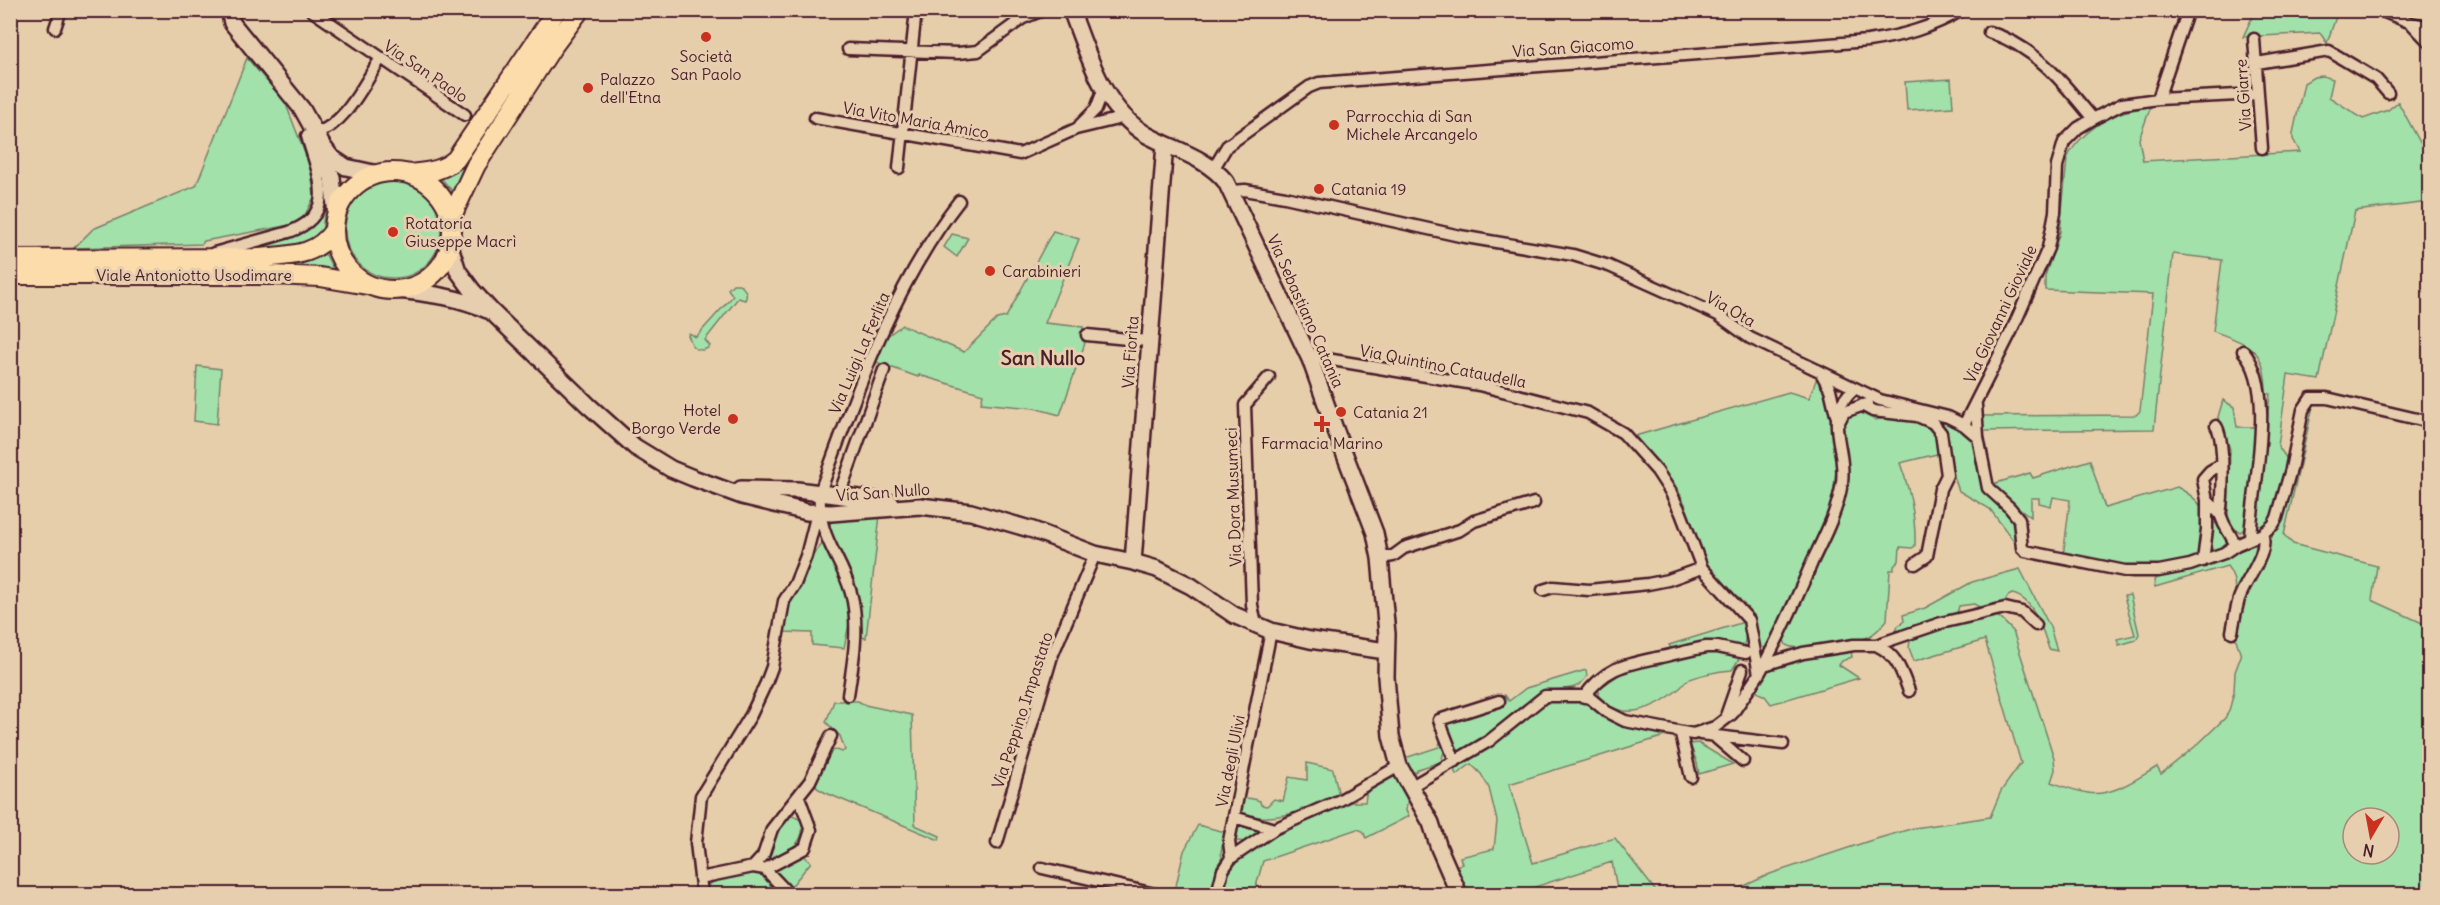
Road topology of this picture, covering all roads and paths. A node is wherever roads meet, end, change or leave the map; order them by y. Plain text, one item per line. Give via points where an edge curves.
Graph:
1 (61, 10) edge
2 (229, 10) edge
3 (311, 10) edge
4 (557, 10) edge
5 (580, 10) edge
6 (916, 10) edge
7 (1043, 10) edge
8 (1071, 10) edge
9 (1962, 10) edge
10 (2188, 10) edge
11 (2380, 10) edge
12 (2411, 23) junction
13 (2430, 27) edge
14 (55, 28) dead end
15 (1989, 32) dead end
16 (2254, 39) dead end
17 (2430, 43) edge
18 (848, 49) dead end
19 (912, 51) junction
20 (381, 58) junction
21 (2257, 63) junction
22 (1104, 88) junction
23 (2388, 93) dead end
24 (2258, 94) junction
25 (2158, 99) junction
26 (1115, 103) junction
27 (465, 115) dead end
28 (1090, 117) junction
29 (1126, 117) junction
30 (815, 118) dead end
31 (2093, 119) junction
32 (1076, 129) junction
33 (903, 133) junction
34 (311, 135) junction
35 (1165, 144) junction
36 (2262, 148) dead end
37 (899, 168) dead end
38 (1214, 168) junction
39 (378, 174) junction
40 (408, 174) junction
41 (1232, 191) junction
42 (959, 201) dead end
43 (451, 218) junction
44 (335, 223) junction
45 (450, 246) junction
46 (10, 257) edge
47 (199, 258) junction
48 (10, 275) edge
49 (384, 288) junction
50 (492, 312) junction
51 (1086, 335) dead end
52 (1148, 341) junction
53 (2243, 351) dead end
54 (1310, 359) junction
55 (884, 370) dead end
56 (1820, 371) junction
57 (1269, 377) dead end
58 (1855, 388) junction
59 (1880, 400) junction
60 (1976, 401) junction
61 (1862, 405) junction
62 (1836, 415) junction
63 (2430, 422) edge
64 (1964, 425) junction
65 (2216, 426) dead end
66 (1838, 431) junction
67 (1978, 437) junction
68 (2222, 464) junction
69 (723, 489) junction
70 (820, 492) junction
71 (839, 495) junction
72 (2207, 501) junction
73 (1534, 503) dead end
74 (859, 504) junction
75 (820, 513) junction
76 (2220, 514) junction
77 (2262, 534) junction
78 (2250, 538) junction
79 (2236, 545) junction
80 (1095, 554) junction
81 (1380, 558) junction
82 (2203, 561) junction
83 (1132, 562) junction
84 (1915, 564) dead end
85 (1702, 568) junction
86 (1543, 590) dead end
87 (1256, 625) junction
88 (2036, 625) dead end
89 (1271, 631) junction
90 (2232, 632) dead end
91 (1778, 639) junction
92 (1876, 645) junction
93 (1386, 651) junction
94 (1790, 652) junction
95 (1803, 653) junction
96 (1756, 662) junction
97 (1909, 691) dead end
98 (848, 695) dead end
99 (1584, 697) junction
100 (1499, 701) dead end
101 (1723, 721) junction
102 (1681, 734) junction
103 (1700, 734) junction
104 (831, 736) dead end
105 (1714, 737) junction
106 (1783, 744) dead end
107 (1455, 761) junction
108 (1743, 761) dead end
109 (1400, 766) junction
110 (1691, 777) dead end
111 (1410, 787) junction
112 (798, 797) junction
113 (1234, 817) junction
114 (1274, 828) junction
115 (997, 843) dead end
116 (1231, 858) junction
117 (753, 867) junction
118 (1042, 868) dead end
119 (765, 869) junction
120 (700, 878) junction
121 (784, 889) dead end
122 (702, 894) edge
123 (1155, 894) edge
124 (1217, 894) edge
125 (1459, 894) edge

1 - 14 street
2 - 34 main road via 232,22 302,109
3 - 20 street, Via San Paolo
4 - 40 main road via 456,159 437,171
5 - 43 main road via 476,165
6 - 19 street
7 - 19 street via 1023,18 978,51
8 - 22 main road, Via Sebastiano Catania via 1088,59
9 - 38 street, Via San Giacomo via 1913,33 1868,41 1319,83 1227,146
10 - 25 street
11 - 12 street
12 - 13 street
12 - 17 street
15 - 31 street via 2024,47 2043,62
16 - 21 street, Via Giarre
18 - 19 street
19 - 33 street
20 - 27 street, Via San Paolo
20 - 34 street via 340,120 326,131
21 - 23 street via 2329,51 2376,79
21 - 24 street, Via Giarre
22 - 26 main road, Via Sebastiano Catania
22 - 28 street
24 - 25 street, Via Giovanni Gioviale
24 - 36 street, Via Giarre
25 - 31 street, Via Giovanni Gioviale via 2122,104
26 - 28 street
26 - 29 main road, Via Sebastiano Catania
28 - 32 street
29 - 32 street
29 - 35 main road, Via Sebastiano Catania
30 - 33 street, Via Vito Maria Amico
31 - 60 street, Via Giovanni Gioviale via 2070,134 2059,154 2048,248
32 - 33 street, Via Vito Maria Amico via 1020,154
33 - 37 street
34 - 39 main road via 337,162
34 - 44 main road via 332,177
34 - 47 street via 322,189 319,206 306,225
35 - 38 main road, Via Sebastiano Catania
35 - 52 main road, Via Fiorita
38 - 41 main road, Via Sebastiano Catania
39 - 40 main road
39 - 44 main road via 352,189 342,201
40 - 43 main road via 435,190
41 - 54 main road, Via Sebastiano Catania
41 - 56 street, Via Ota via 1284,197 1460,236 1589,259 1718,315 1750,338
42 - 70 street, Via Luigi La Ferlita via 920,254 880,333
43 - 45 main road
44 - 47 main road, Viale Antoniotto Usodimare via 322,245 304,253
44 - 49 main road via 337,247 344,262 362,280
45 - 49 main road via 428,278 414,285
45 - 50 main road, Via San Nullo via 458,271
46 - 47 main road, Viale Antoniotto Usodimare
48 - 49 main road, Viale Antoniotto Usodimare via 281,275
49 - 50 main road via 432,294 476,304
50 - 69 main road, Via San Nullo via 635,447 671,469
51 - 52 street
52 - 83 main road, Via Fiorita
53 - 78 street via 2253,366 2259,393 2260,444
54 - 81 main road, Via Sebastiano Catania via 1375,533
54 - 85 street, Via Quintino Cataudella via 1479,385 1566,406 1607,422 1633,442 1670,491
55 - 71 street
56 - 58 street, Via Ota
56 - 62 street via 1830,389
57 - 87 street, Via Dora Musumeci via 1245,405 1252,606
58 - 59 street, Via Ota
58 - 62 street
59 - 61 street
59 - 64 street, Via Ota via 1948,417
60 - 64 street, Via Giovanni Gioviale
60 - 67 street
61 - 66 street via 1844,412
61 - 84 street via 1873,411 1917,416 1933,423 1941,433 1947,475 1940,489 1927,556
62 - 66 street
63 - 77 street via 2312,398 2303,410 2277,518
64 - 67 street, Via Ota
65 - 68 street via 2220,432
66 - 91 street via 1843,473 1838,500
67 - 82 street via 1988,488 2019,519 2025,552 2125,571 2159,571
68 - 72 street via 2203,479
68 - 76 street
69 - 70 main road
69 - 75 main road, Via San Nullo
70 - 71 main road
70 - 75 street
71 - 74 main road
72 - 76 street
72 - 82 street
73 - 81 street via 1474,521 1460,530
74 - 75 main road, Via San Nullo
74 - 80 main road, Via San Nullo via 971,512
75 - 98 street via 823,533 852,598 854,659
75 - 120 street via 795,584 784,601 766,683 701,796 696,843
76 - 79 street
77 - 78 street
77 - 90 street via 2263,551 2239,600
78 - 79 street
79 - 82 street
80 - 83 main road, Via San Nullo
80 - 115 street, Via Peppino Impastato via 1052,656
81 - 93 main road, Via Sebastiano Catania
83 - 87 main road, Via San Nullo via 1177,578 1219,607
85 - 86 street via 1648,584
85 - 96 street, Via Quintino Cataudella via 1749,620
87 - 89 main road, Via San Nullo
88 - 92 street via 2022,612 2005,608 1941,623
89 - 93 main road, Via San Nullo
89 - 113 street, Via degli Ulivi
91 - 94 street
91 - 96 street
92 - 95 street
92 - 97 street via 1892,654
93 - 109 main road, Via Sebastiano Catania via 1388,712
94 - 95 street
94 - 96 street
95 - 96 street
96 - 99 street via 1717,647 1638,660 1618,666
96 - 101 street
96 - 101 street via 1732,714
99 - 102 street via 1625,721
99 - 107 street via 1545,696 1498,734
100 - 107 street via 1439,720
101 - 103 street
102 - 103 street
102 - 110 street
103 - 105 street
104 - 112 street
105 - 106 street
105 - 108 street
107 - 111 street
109 - 111 main road, Via Sebastiano Catania
109 - 114 street via 1340,800
111 - 125 main road, Via Sebastiano Catania via 1431,823
112 - 117 street via 772,829 763,856
112 - 119 street via 811,830 807,843 801,851
113 - 114 street
113 - 116 street, Via degli Ulivi via 1229,841
114 - 116 street
116 - 124 street, Via degli Ulivi via 1223,870
117 - 119 street
117 - 120 street
118 - 123 street
119 - 121 street
120 - 122 street

